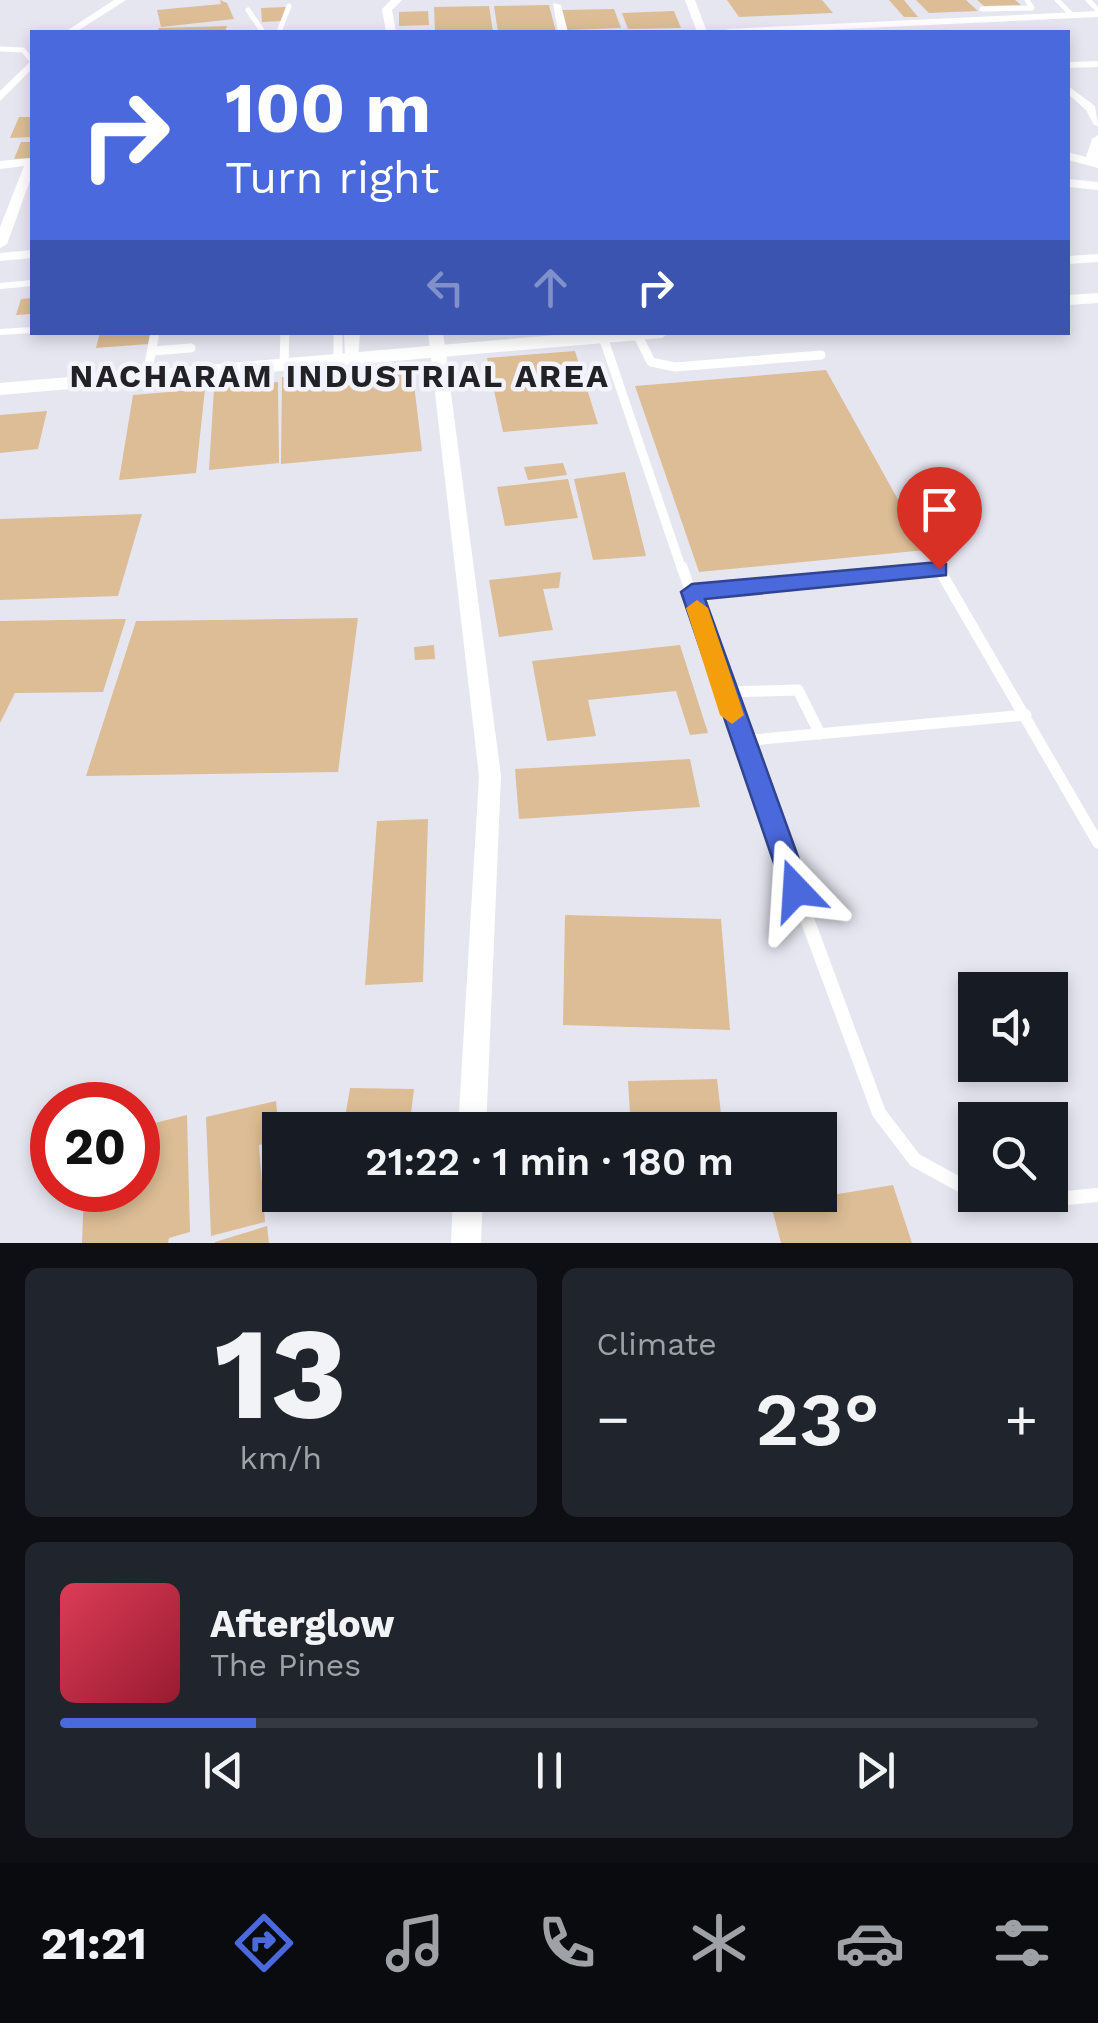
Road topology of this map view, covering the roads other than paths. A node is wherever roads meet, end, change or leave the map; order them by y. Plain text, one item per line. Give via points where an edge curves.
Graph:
1 (121, 0) edge
2 (397, 0) edge
3 (690, 0) edge
4 (973, 0) edge
5 (1027, 0) edge
6 (1057, 0) edge
7 (1088, 0) edge
8 (289, 6) dead end
9 (556, 6) dead end
10 (982, 9) junction
11 (248, 10) dead end
12 (1098, 12) edge
13 (1072, 15) junction
14 (991, 19) junction
15 (73, 30) edge
16 (262, 30) edge
17 (280, 30) edge
18 (391, 30) edge
19 (562, 30) edge
20 (701, 30) edge
21 (768, 30) edge
22 (0, 50) edge
23 (1098, 64) edge
24 (30, 65) edge
25 (1070, 65) edge
26 (30, 68) edge
27 (1070, 91) edge
28 (0, 98) edge
29 (1098, 123) edge
30 (1098, 139) edge
31 (30, 162) edge
32 (1094, 163) edge
33 (0, 164) edge
34 (30, 167) edge
35 (1070, 183) edge
36 (1098, 186) edge
37 (0, 244) edge
38 (30, 254) edge
39 (0, 257) edge
40 (1098, 258) edge
41 (1070, 260) edge
42 (30, 283) edge
43 (0, 286) edge
44 (1098, 298) edge
45 (1070, 300) edge
46 (30, 330) edge
47 (0, 332) edge
48 (155, 335) edge
49 (285, 335) edge
50 (339, 335) edge
51 (351, 335) edge
52 (628, 335) edge
53 (654, 335) edge
54 (603, 337) junction
55 (437, 341) edge
56 (190, 348) dead end
57 (152, 350) junction
58 (821, 355) dead end
59 (345, 357) junction
60 (284, 363) junction
61 (147, 375) junction
62 (0, 388) edge
63 (692, 592) junction
64 (724, 692) junction
65 (1026, 715) junction
66 (820, 734) junction
67 (740, 741) junction
68 (1098, 843) edge
69 (473, 1112) edge
70 (958, 1183) edge
71 (1098, 1195) edge
72 (1068, 1198) edge
73 (467, 1212) edge
74 (466, 1243) edge

1 - 15 street
2 - 18 street via 387,9
3 - 20 street
4 - 10 lane
5 - 10 lane via 1032,8
6 - 13 lane
7 - 12 lane
8 - 17 lane
9 - 19 street
10 - 14 lane
11 - 16 lane
12 - 13 street
13 - 14 street
14 - 21 street
22 - 24 lane via 23,50
23 - 25 street
26 - 28 street
27 - 29 street
30 - 32 street
31 - 33 street
34 - 37 street
35 - 36 street
38 - 39 street
40 - 41 street
42 - 43 lane
44 - 45 street
46 - 47 lane
48 - 57 lane
49 - 60 lane
50 - 59 lane
51 - 59 street
52 - 54 street
53 - 58 lane via 651,362 675,367
54 - 55 street
54 - 63 lane
55 - 59 street
55 - 69 street via 490,776
56 - 57 lane
57 - 61 lane
59 - 60 street
60 - 61 street
61 - 62 street
63 - 64 lane
63 - 65 lane via 939,569
64 - 66 lane via 798,690
64 - 67 lane
65 - 66 lane
65 - 68 lane
66 - 67 lane
67 - 70 lane via 878,1113 915,1160
71 - 72 lane
73 - 74 street

